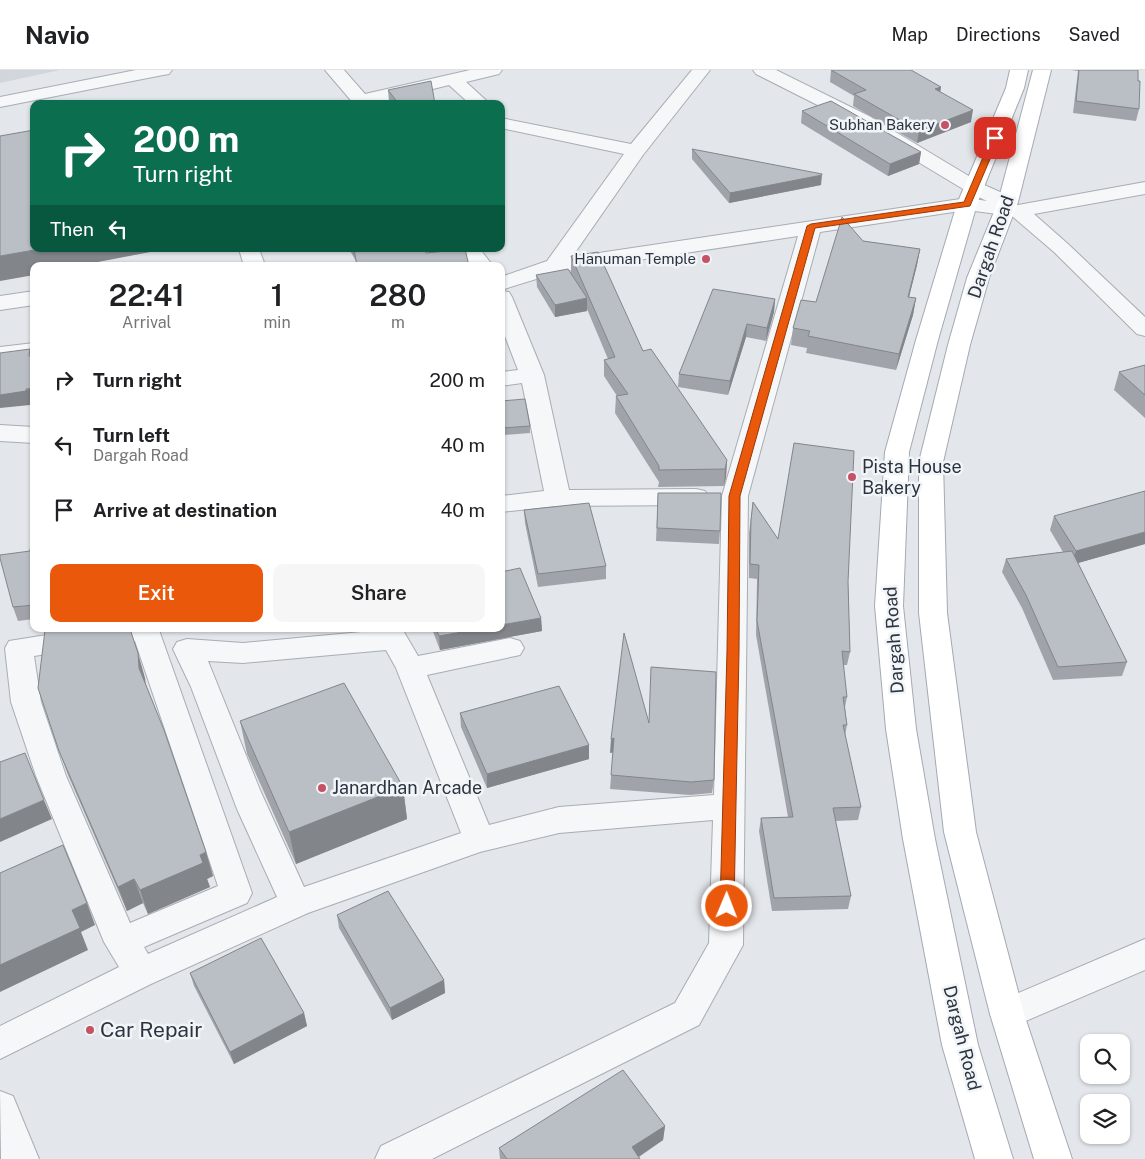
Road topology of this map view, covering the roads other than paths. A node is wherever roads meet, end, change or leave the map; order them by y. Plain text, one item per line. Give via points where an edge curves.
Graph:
1 (163, 70) edge
2 (334, 70) edge
3 (494, 70) edge
4 (701, 70) edge
5 (762, 70) edge
6 (1019, 70) edge
7 (1042, 70) edge
8 (452, 79) junction
9 (361, 100) edge
10 (371, 100) edge
11 (476, 100) edge
12 (0, 102) edge
13 (505, 124) edge
14 (636, 151) junction
15 (1145, 188) edge
16 (971, 196) junction
17 (1010, 208) junction
18 (811, 226) junction
19 (471, 252) edge
20 (479, 262) edge
21 (554, 266) junction
22 (505, 283) edge
23 (30, 299) edge
24 (0, 303) edge
25 (505, 308) edge
26 (1145, 329) edge
27 (30, 350) edge
28 (0, 354) edge
29 (532, 375) junction
30 (505, 378) edge
31 (0, 433) edge
32 (30, 435) edge
33 (734, 496) junction
34 (558, 498) junction
35 (505, 504) edge
36 (131, 632) edge
37 (146, 632) edge
38 (510, 648) dead end
39 (410, 668) junction
40 (729, 806) junction
41 (479, 840) junction
42 (296, 903) junction
43 (121, 942) junction
44 (1145, 954) edge
45 (140, 974) junction
46 (1007, 1014) junction
47 (1, 1040) edge
48 (0, 1108) edge
49 (436, 1150) edge
50 (20, 1159) edge
51 (394, 1159) edge
52 (994, 1159) edge
53 (1053, 1159) edge

1 - 12 street
2 - 9 street
3 - 8 street
4 - 14 street
5 - 16 street via 862,120
6 - 16 main road, Dargah Road via 1015,88
7 - 17 main road, Dargah Road
8 - 10 street
8 - 11 street
13 - 14 street
14 - 21 street
15 - 17 street
16 - 17 street
16 - 18 street
16 - 52 main road, Dargah Road via 897,452 889,606 901,730 919,839 960,1045
17 - 26 street via 1061,248
17 - 46 main road, Dargah Road via 978,278 931,462 933,613 960,832
18 - 21 street
18 - 33 street
19 - 20 street
21 - 22 street
23 - 24 street
25 - 29 street
27 - 28 street
29 - 30 street
29 - 34 street
31 - 32 street
33 - 34 street
33 - 40 street
34 - 35 street
36 - 43 street via 19,648 26,702 50,776
37 - 43 street via 236,893
38 - 39 street
39 - 41 street
39 - 42 street via 394,639 243,653 187,649
40 - 41 street via 559,820
40 - 49 street via 726,945 687,1014
41 - 42 street
42 - 45 street
43 - 45 street
44 - 46 street
45 - 47 street
46 - 53 main road, Dargah Road
48 - 50 street
49 - 51 street

